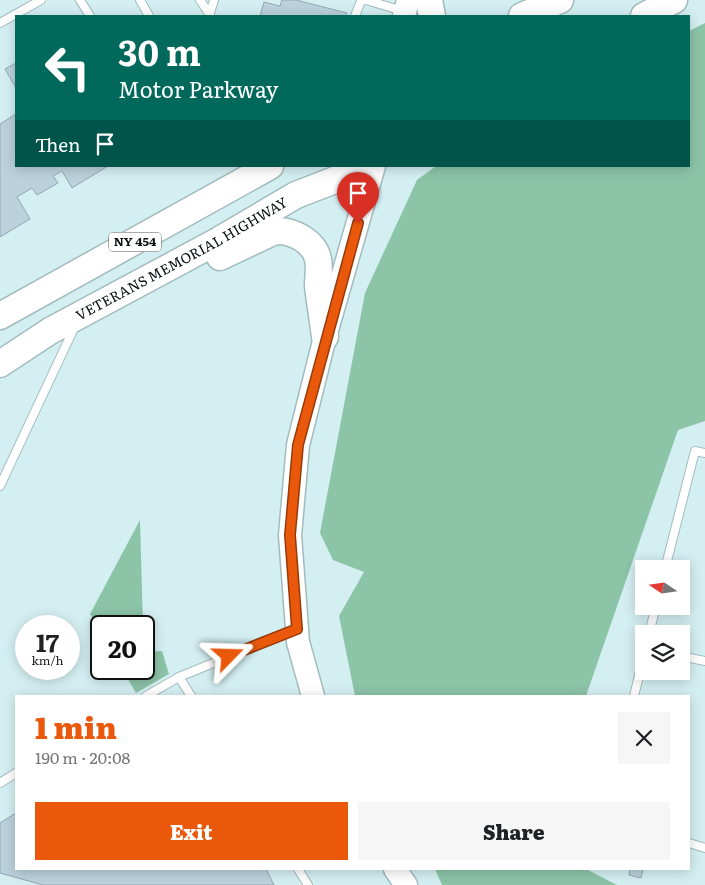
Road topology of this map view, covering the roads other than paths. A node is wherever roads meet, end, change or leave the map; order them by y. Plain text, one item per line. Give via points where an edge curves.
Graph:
1 (41, 0) edge
2 (80, 0) edge
3 (140, 0) edge
4 (200, 0) edge
5 (214, 0) edge
6 (366, 0) edge
7 (429, 0) edge
8 (560, 0) edge
9 (573, 0) edge
10 (674, 0) edge
11 (405, 9) edge
12 (89, 15) edge
13 (148, 15) edge
14 (209, 15) edge
15 (210, 15) edge
16 (355, 15) edge
17 (432, 15) edge
18 (524, 15) edge
19 (544, 15) edge
20 (646, 15) edge
21 (0, 23) edge
22 (268, 167) edge
23 (369, 167) edge
24 (372, 167) edge
25 (114, 298) junction
26 (80, 315) junction
27 (0, 316) edge
28 (325, 337) junction
29 (0, 364) edge
30 (705, 453) edge
31 (0, 486) edge
32 (667, 560) edge
33 (297, 629) junction
34 (690, 658) edge
35 (705, 661) edge
36 (179, 677) junction
37 (638, 680) edge
38 (148, 695) edge
39 (190, 695) edge
40 (313, 695) edge
41 (634, 695) edge
42 (15, 774) edge
43 (0, 783) edge
44 (690, 843) edge
45 (705, 848) edge
46 (299, 870) edge
47 (396, 870) edge
48 (308, 885) edge
49 (406, 885) edge

1 - 21 lane
2 - 12 lane
3 - 13 lane
4 - 14 lane
5 - 15 lane
6 - 11 lane
6 - 16 lane via 361,1
7 - 17 highway
8 - 18 highway
9 - 19 highway
10 - 20 highway
22 - 27 highway, NY 454
23 - 25 highway, VETERANS MEMORIAL HIGHWAY / NY 454 via 296,195
24 - 28 main road
25 - 26 highway, VETERANS MEMORIAL HIGHWAY / NY 454
25 - 28 highway via 196,269 275,231 285,231 302,238 318,257
26 - 29 highway, VETERANS MEMORIAL HIGHWAY / NY 454
26 - 31 lane
28 - 33 main road via 298,445 290,535
30 - 32 lane via 695,451
33 - 36 lane
33 - 40 main road
34 - 35 lane
36 - 38 lane
36 - 39 lane
37 - 41 lane
42 - 43 lane
44 - 45 lane
46 - 48 lane
47 - 49 main road

